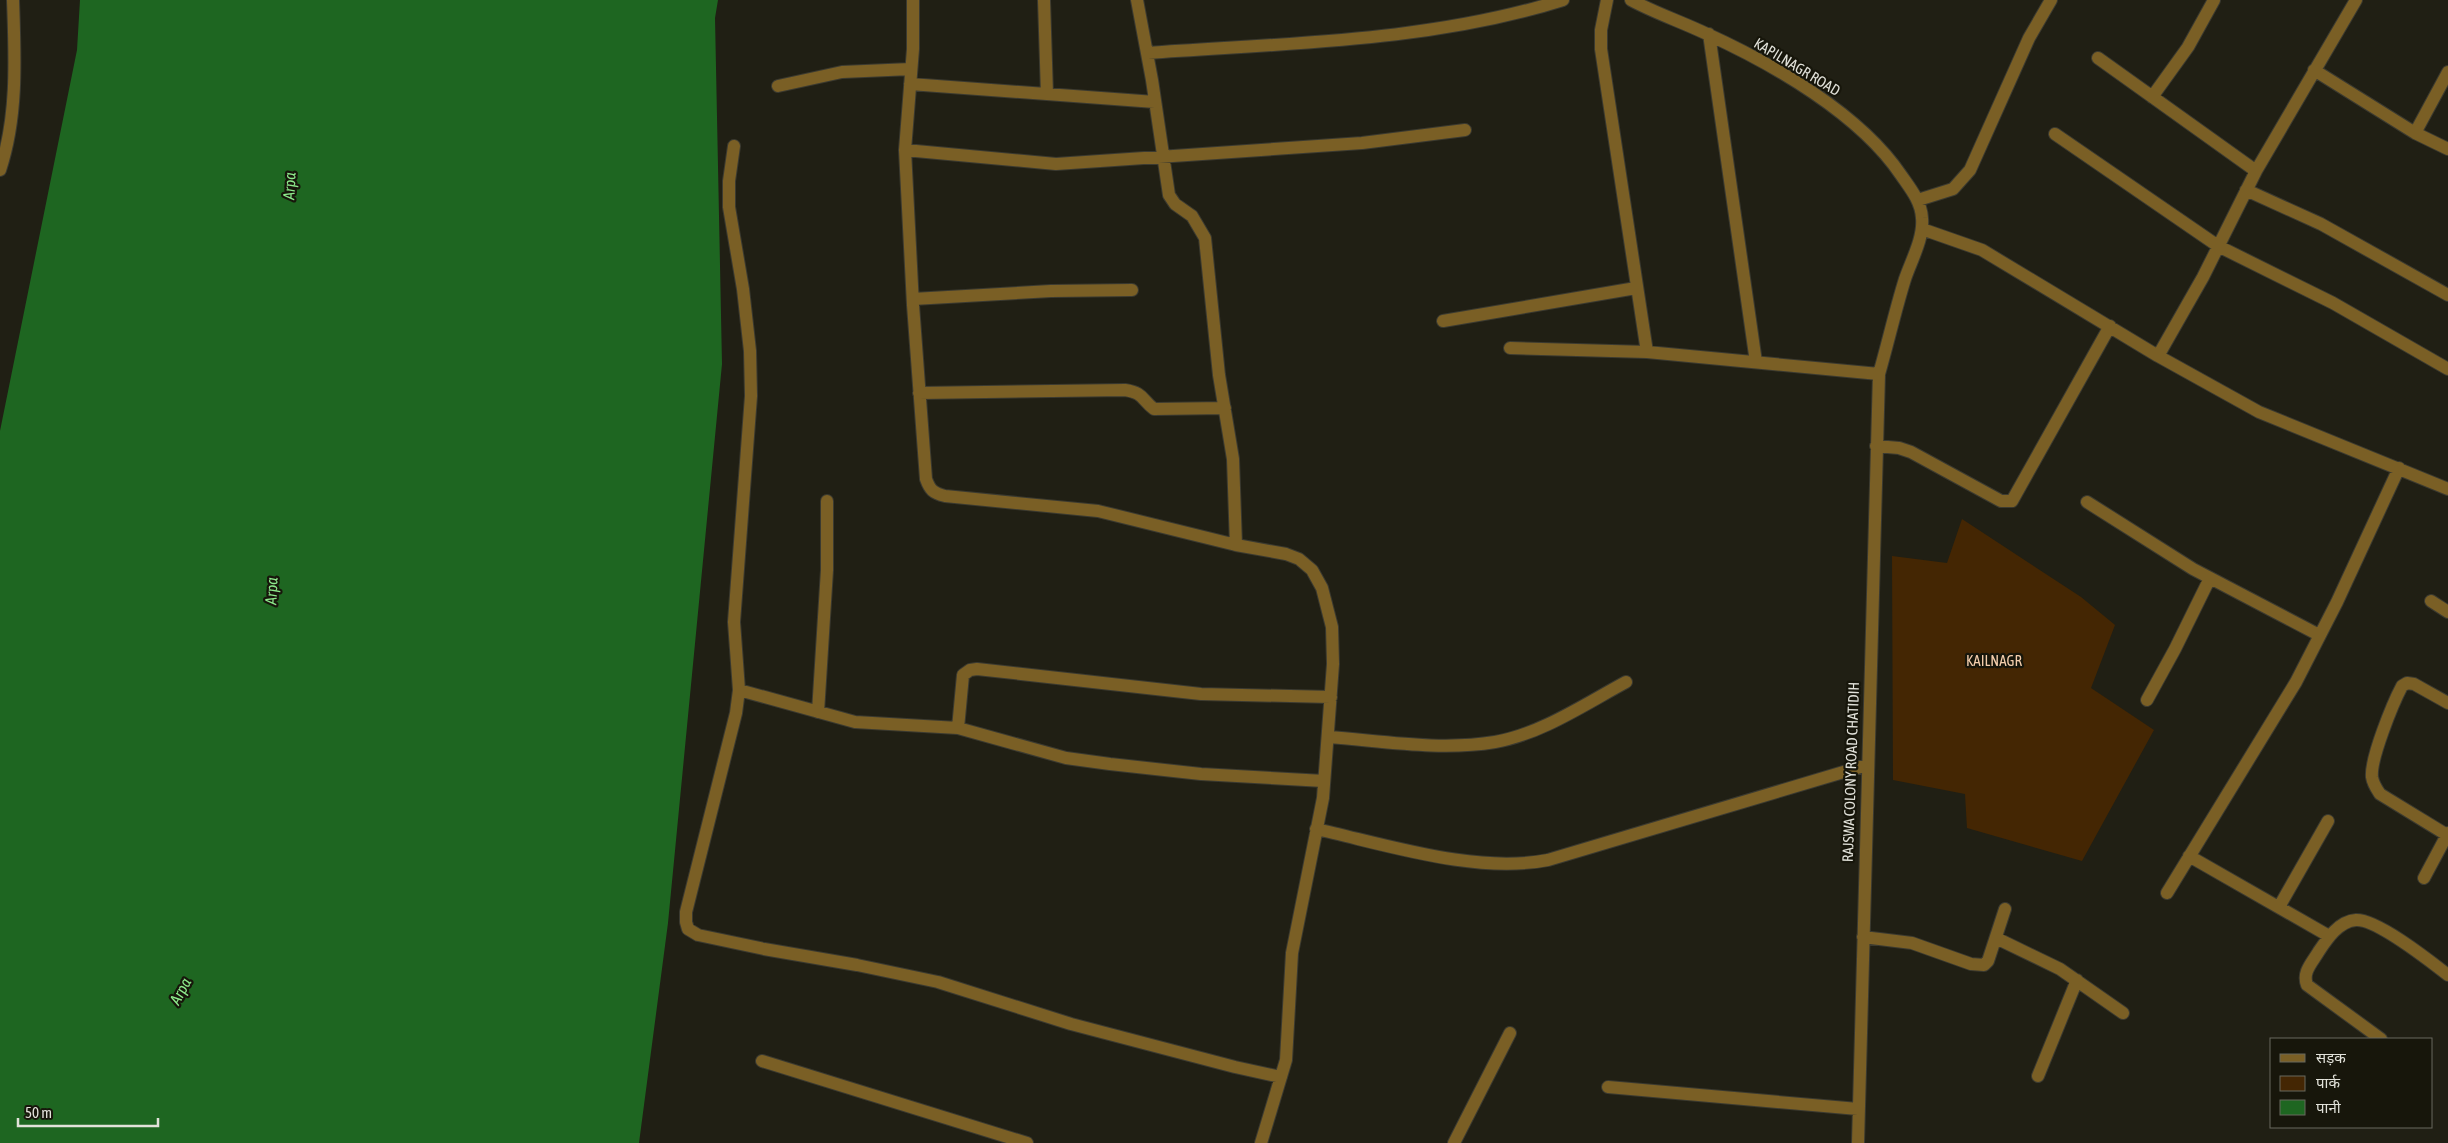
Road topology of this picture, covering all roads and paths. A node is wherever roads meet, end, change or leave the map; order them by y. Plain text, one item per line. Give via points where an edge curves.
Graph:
1 (13, 0) edge
2 (913, 0) edge
3 (1044, 0) edge
4 (1137, 0) edge
5 (1563, 0) edge
6 (1607, 0) edge
7 (1631, 0) edge
8 (2051, 0) edge
9 (2214, 0) edge
10 (2356, 0) edge
11 (1709, 34) junction
12 (1148, 53) junction
13 (2098, 58) dead end
14 (911, 69) junction
15 (2314, 70) junction
16 (2448, 72) edge
17 (910, 84) junction
18 (778, 86) dead end
19 (1047, 94) junction
20 (2152, 97) junction
21 (1155, 102) junction
22 (1465, 130) dead end
23 (2415, 133) junction
24 (2056, 134) dead end
25 (734, 146) dead end
26 (2448, 149) edge
27 (905, 150) junction
28 (1162, 156) junction
29 (0, 170) edge
30 (2256, 171) junction
31 (2246, 190) junction
32 (1918, 200) junction
33 (1922, 229) junction
34 (2218, 246) junction
35 (1636, 288) junction
36 (1132, 290) dead end
37 (2448, 295) edge
38 (913, 299) junction
39 (1443, 321) dead end
40 (2110, 326) junction
41 (1510, 348) dead end
42 (1647, 352) junction
43 (2158, 356) junction
44 (1756, 362) junction
45 (2448, 370) edge
46 (1879, 374) junction
47 (919, 394) junction
48 (1877, 403) joint
49 (1225, 408) junction
50 (1876, 446) junction
51 (2398, 468) junction
52 (2448, 489) edge
53 (827, 501) dead end
54 (2087, 502) dead end
55 (1236, 545) junction
56 (2210, 578) junction
57 (2431, 601) dead end
58 (2448, 612) edge
59 (2320, 635) junction
60 (1626, 682) dead end
61 (739, 690) junction
62 (1331, 697) junction
63 (2148, 700) dead end
64 (2448, 703) edge
65 (818, 712) junction
66 (958, 728) junction
67 (1328, 737) junction
68 (1867, 765) junction
69 (1324, 781) junction
70 (2328, 821) dead end
71 (1316, 829) junction
72 (2447, 834) edge
73 (2189, 856) junction
74 (2424, 878) dead end
75 (2167, 893) dead end
76 (2279, 908) junction
77 (2005, 910) dead end
78 (1863, 936) junction
79 (2329, 936) junction
80 (1996, 938) junction
81 (2448, 975) edge
82 (2077, 980) junction
83 (2123, 1012) dead end
84 (1510, 1033) dead end
85 (2380, 1038) edge
86 (762, 1061) dead end
87 (2038, 1076) dead end
88 (1281, 1077) junction
89 (1608, 1087) dead end
90 (1858, 1109) junction
91 (1027, 1143) edge
92 (1261, 1143) edge
93 (1454, 1143) edge
94 (1858, 1143) edge

1 - 29 street via 14,96
2 - 14 street
3 - 19 street
4 - 12 street
5 - 12 street via 1498,17 1429,29 1348,39
6 - 35 street via 1601,49
7 - 11 street, KAPILNAGR ROAD
8 - 32 street via 2029,38 1970,170 1953,189
9 - 20 street via 2188,47
10 - 15 street
11 - 32 street, KAPILNAGR ROAD via 1833,106 1866,135
11 - 44 street
12 - 21 street
13 - 20 street
14 - 17 street
14 - 18 street via 842,72
15 - 23 street
15 - 30 street
16 - 23 street
17 - 19 street
17 - 27 street
19 - 21 street
20 - 30 street
21 - 28 street
22 - 28 street via 1362,143
23 - 26 street
24 - 34 street
25 - 61 street via 729,207 744,298 751,396 734,622
27 - 28 street via 1056,164
27 - 38 street
28 - 49 street via 1170,196 1175,204 1192,216 1205,238
30 - 31 street
31 - 34 street
31 - 37 street via 2321,224
32 - 33 street, KAPILNAGR ROAD
33 - 40 street via 1982,250
33 - 46 street, KAPILNAGR ROAD
34 - 43 street
34 - 45 street via 2333,303
35 - 39 street
35 - 42 street
36 - 38 street
38 - 47 street
40 - 43 street
40 - 50 street via 2012,500 2001,501 1911,452
41 - 42 street
42 - 44 street
43 - 51 street via 2259,412
44 - 46 street
46 - 48 street, KAPILNAGR ROAD
47 - 49 street via 1125,390 1137,392 1154,409
47 - 55 street via 926,479 935,494 1098,511
48 - 50 street, RAJSWA COLONY ROAD CHATIDIH
49 - 55 street via 1233,459
50 - 68 street, RAJSWA COLONY ROAD CHATIDIH
51 - 52 street
51 - 59 street
53 - 65 street via 827,580
54 - 56 street
55 - 62 street via 1286,554 1300,559 1312,570 1322,588 1332,627
56 - 59 street
56 - 63 street
57 - 58 street
59 - 73 street via 2272,722
60 - 67 street via 1539,728 1496,742 1456,747
61 - 65 street
61 - 88 street via 686,912 688,929 764,949 938,982 1087,1028
62 - 66 street via 1201,694 977,669 964,675
62 - 67 street
64 - 72 street via 2414,684 2402,686 2371,774 2380,794
65 - 66 street via 855,722
66 - 69 street via 1066,758 1201,774
67 - 69 street
68 - 71 street via 1524,865 1464,861
68 - 78 street, RAJSWA COLONY ROAD CHATIDIH
69 - 71 street
70 - 76 street
71 - 88 street via 1292,953 1286,1060
72 - 74 street
73 - 75 street
73 - 76 street
76 - 79 street
77 - 80 street
78 - 80 street via 1912,944 1978,966 1988,961
78 - 90 street, RAJSWA COLONY ROAD CHATIDIH
79 - 81 street via 2344,924 2356,920 2369,922 2413,948
79 - 85 street via 2307,970 2304,978 2307,986
80 - 82 street
82 - 83 street
82 - 87 street
84 - 93 street
86 - 91 street
88 - 92 street
89 - 90 street
90 - 94 street, RAJSWA COLONY ROAD CHATIDIH

